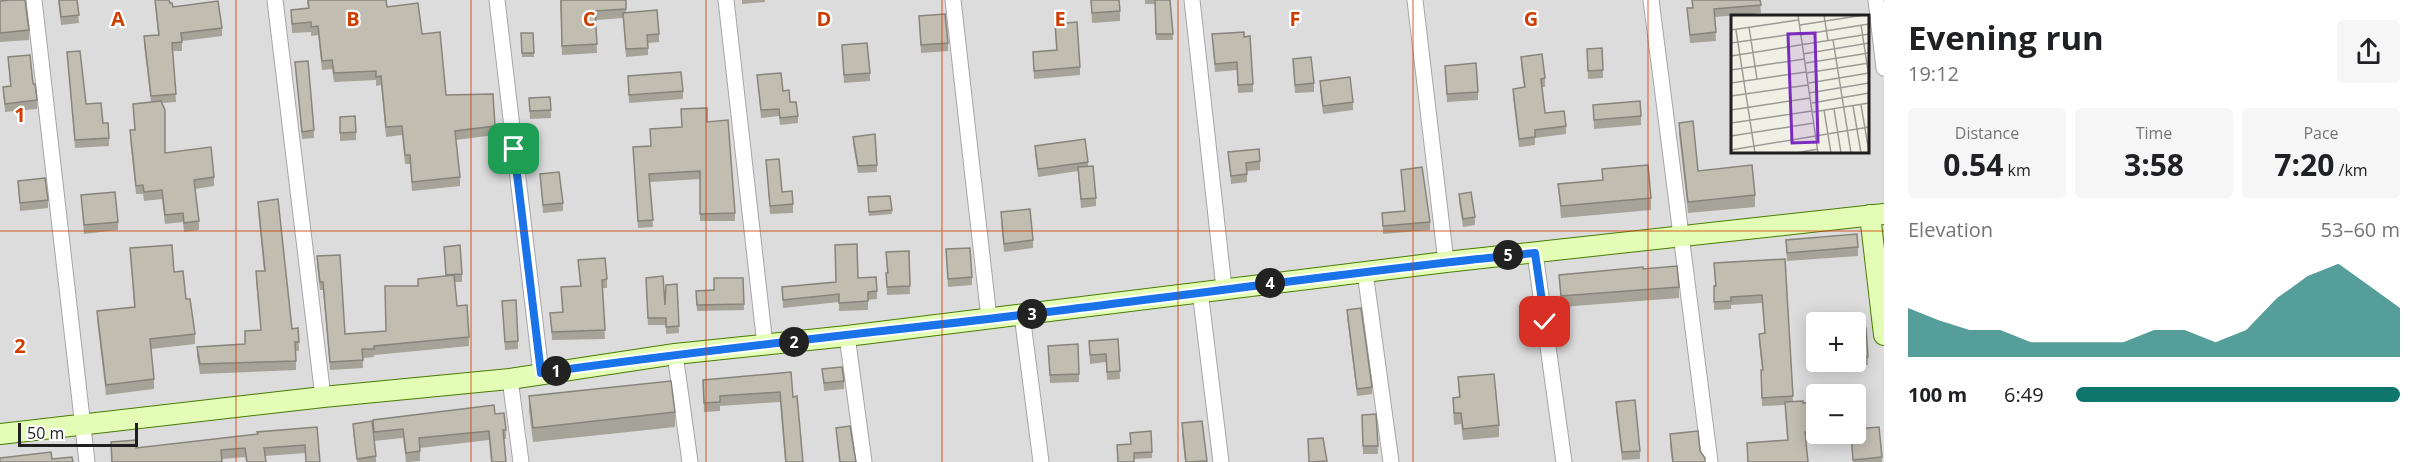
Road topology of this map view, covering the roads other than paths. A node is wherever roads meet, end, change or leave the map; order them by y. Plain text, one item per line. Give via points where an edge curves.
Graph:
1 (34, 0) edge
2 (275, 0) edge
3 (497, 0) edge
4 (726, 0) edge
5 (953, 0) edge
6 (1192, 0) edge
7 (1415, 0) edge
8 (1651, 0) edge
9 (1876, 0) edge
10 (1884, 68) edge
11 (1877, 215) edge
12 (1681, 236) junction
13 (1535, 253) junction
14 (1446, 262) junction
15 (1365, 272) junction
16 (1224, 288) junction
17 (1200, 291) junction
18 (1022, 315) junction
19 (989, 318) junction
20 (1884, 335) edge
21 (846, 336) junction
22 (765, 345) junction
23 (675, 354) junction
24 (541, 373) junction
25 (510, 379) junction
26 (323, 397) junction
27 (82, 424) junction
28 (0, 434) edge
29 (87, 462) edge
30 (521, 462) edge
31 (690, 462) edge
32 (864, 462) edge
33 (1041, 462) edge
34 (1221, 462) edge
35 (1391, 462) edge
36 (1564, 462) edge
37 (1710, 462) edge

1 - 27 street
2 - 26 street
3 - 24 street
4 - 22 street
5 - 19 street
6 - 16 street
7 - 14 street
8 - 12 street
9 - 10 street
11 - 12 main road
11 - 20 main road
12 - 13 main road
12 - 37 street
13 - 14 main road
13 - 36 street
14 - 15 main road
15 - 16 main road
15 - 35 street
16 - 17 main road
17 - 18 main road
17 - 34 street
18 - 19 main road
18 - 33 street
19 - 21 main road
21 - 22 main road
21 - 32 street
22 - 23 main road
23 - 24 main road
23 - 31 street
24 - 25 main road
25 - 26 main road
25 - 30 street
26 - 27 main road
27 - 28 main road
27 - 29 street

